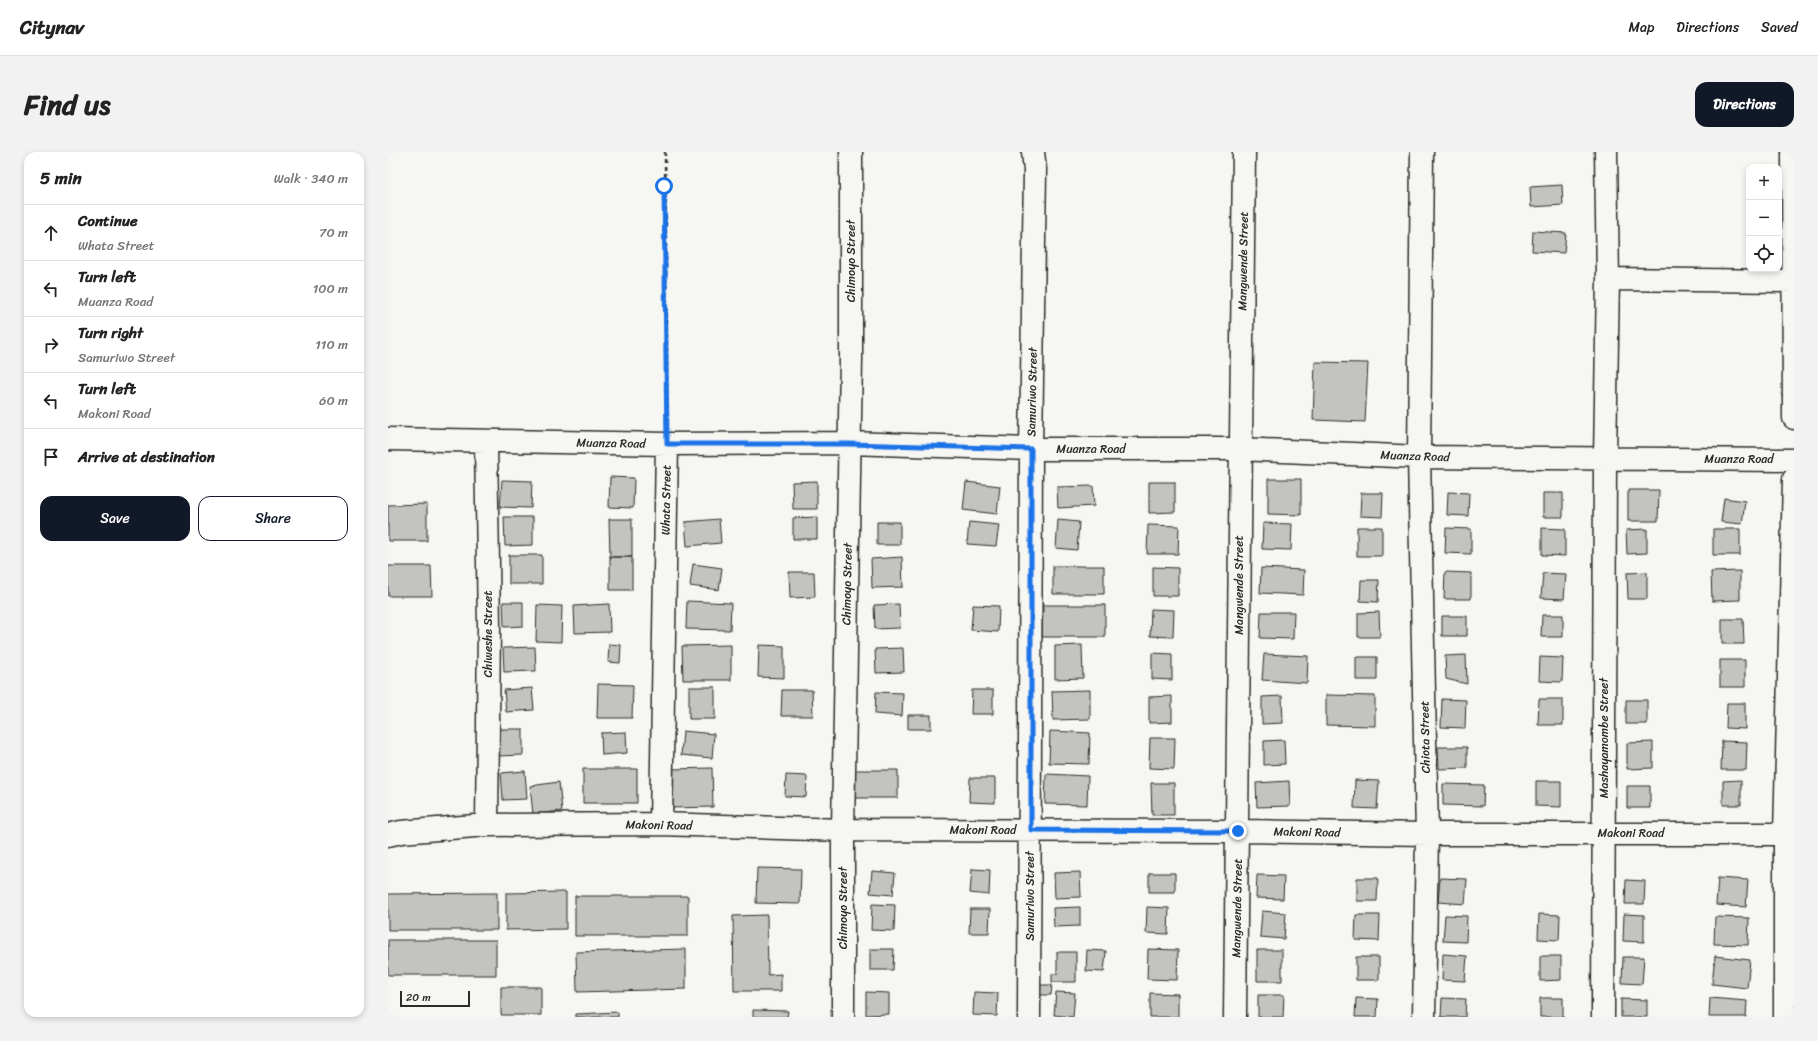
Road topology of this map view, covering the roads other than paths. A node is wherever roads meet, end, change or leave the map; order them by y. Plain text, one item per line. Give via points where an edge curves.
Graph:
1 (851, 152) edge
2 (1032, 152) edge
3 (1244, 152) edge
4 (1422, 152) edge
5 (1606, 152) edge
6 (1793, 152) edge
7 (1608, 279) junction
8 (1793, 281) edge
9 (1794, 418) edge
10 (388, 439) edge
11 (486, 442) junction
12 (667, 444) junction
13 (849, 444) junction
14 (1031, 449) junction
15 (1240, 449) junction
16 (1419, 457) junction
17 (1605, 459) junction
18 (1794, 460) edge
19 (1794, 479) edge
20 (662, 824) junction
21 (488, 825) junction
22 (843, 830) junction
23 (1031, 830) junction
24 (1238, 831) junction
25 (1604, 833) junction
26 (1427, 834) junction
27 (1789, 834) edge
28 (388, 835) edge
29 (842, 1017) edge
30 (1029, 1017) edge
31 (1235, 1017) edge
32 (1424, 1017) edge
33 (1603, 1017) edge
34 (1785, 1017) edge

1 - 13 street, Chimoyo Street via 852,359
2 - 14 street, Samuriwo Street via 1035,170
3 - 15 street, Mangwende Street
4 - 16 street, Chiota Street
5 - 7 street, Mashayamombe Street
6 - 8 street
7 - 8 street
7 - 17 street, Mashayamombe Street
8 - 9 street
10 - 11 street, Muanza Road
11 - 12 street, Muanza Road
11 - 21 street, Chiweshe Street via 489,625
12 - 13 street, Muanza Road
12 - 20 street, Whata Street
13 - 14 street, Muanza Road
13 - 22 street, Chimoyo Street
14 - 15 street, Muanza Road
14 - 23 street, Samuriwo Street
15 - 16 street, Muanza Road
15 - 24 street, Mangwende Street
16 - 17 street, Muanza Road
16 - 26 street, Chiota Street
17 - 18 street, Muanza Road
17 - 25 street, Mashayamombe Street
19 - 27 street
20 - 21 street, Makoni Road
20 - 22 street, Makoni Road
21 - 28 street, Makoni Road
22 - 23 street, Makoni Road
22 - 29 street, Chimoyo Street
23 - 24 street, Makoni Road
23 - 30 street, Samuriwo Street
24 - 26 street, Makoni Road
24 - 31 street, Mangwende Street
25 - 26 street, Makoni Road
25 - 27 street, Makoni Road
25 - 33 street, Mashayamombe Street
26 - 32 street, Chiota Street
27 - 34 street

